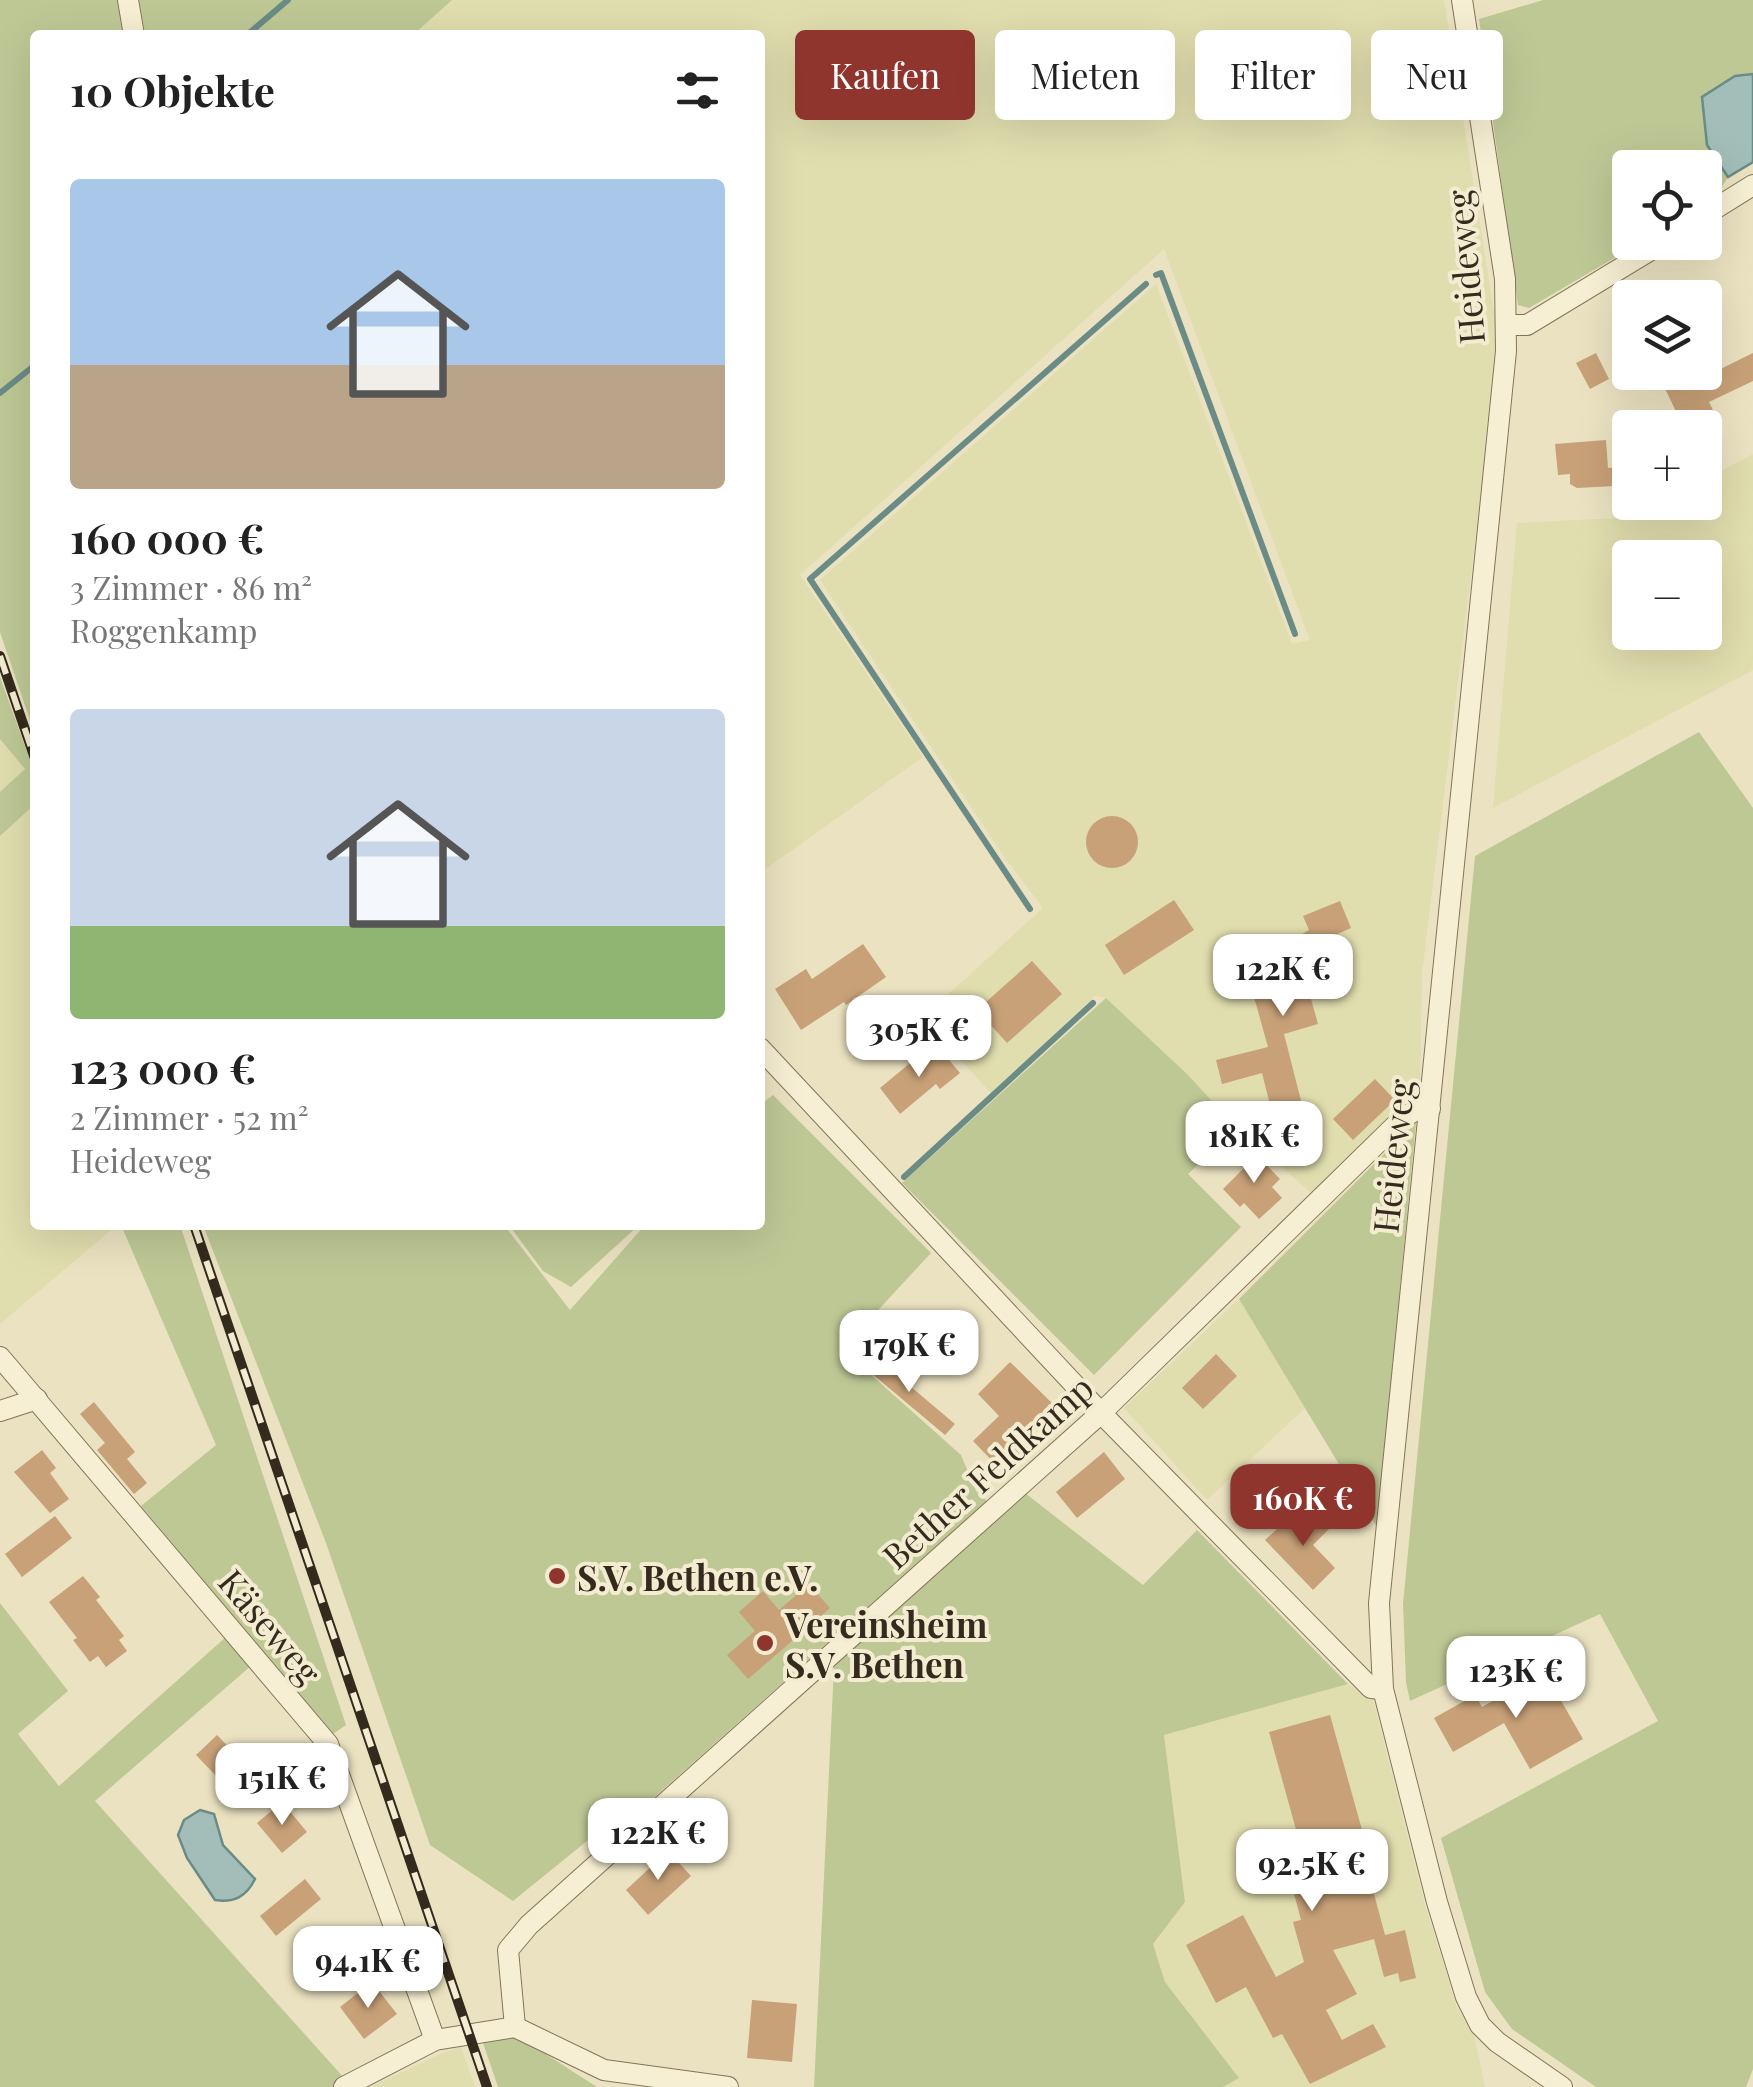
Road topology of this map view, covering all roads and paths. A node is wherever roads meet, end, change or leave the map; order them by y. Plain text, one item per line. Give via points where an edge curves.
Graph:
1 (128, 0) edge
2 (1462, 0) edge
3 (133, 30) edge
4 (1753, 185) edge
5 (1722, 204) edge
6 (1634, 260) edge
7 (1507, 325) junction
8 (765, 1053) edge
9 (1430, 1109) junction
10 (0, 1357) edge
11 (37, 1399) junction
12 (0, 1411) edge
13 (1101, 1413) junction
14 (1383, 1690) junction
15 (515, 2027) junction
16 (436, 2040) junction
17 (344, 2087) edge
18 (728, 2087) edge
19 (1562, 2087) edge

1 - 3 street
2 - 7 street, Heideweg
4 - 5 street
6 - 7 street via 1527,325
7 - 9 street, Heideweg
8 - 13 street
9 - 13 street, Bether Feldkamp via 1403,1118
9 - 14 street, Heideweg via 1379,1602
10 - 11 street, Käseweg
11 - 12 street
11 - 16 street, Käseweg via 328,1744
13 - 14 street via 1370,1688
13 - 15 street, Bether Feldkamp via 529,1925 508,1950
14 - 19 street, Heideweg via 1466,1997 1497,2042
15 - 16 street
15 - 18 street via 604,2070
16 - 17 street

